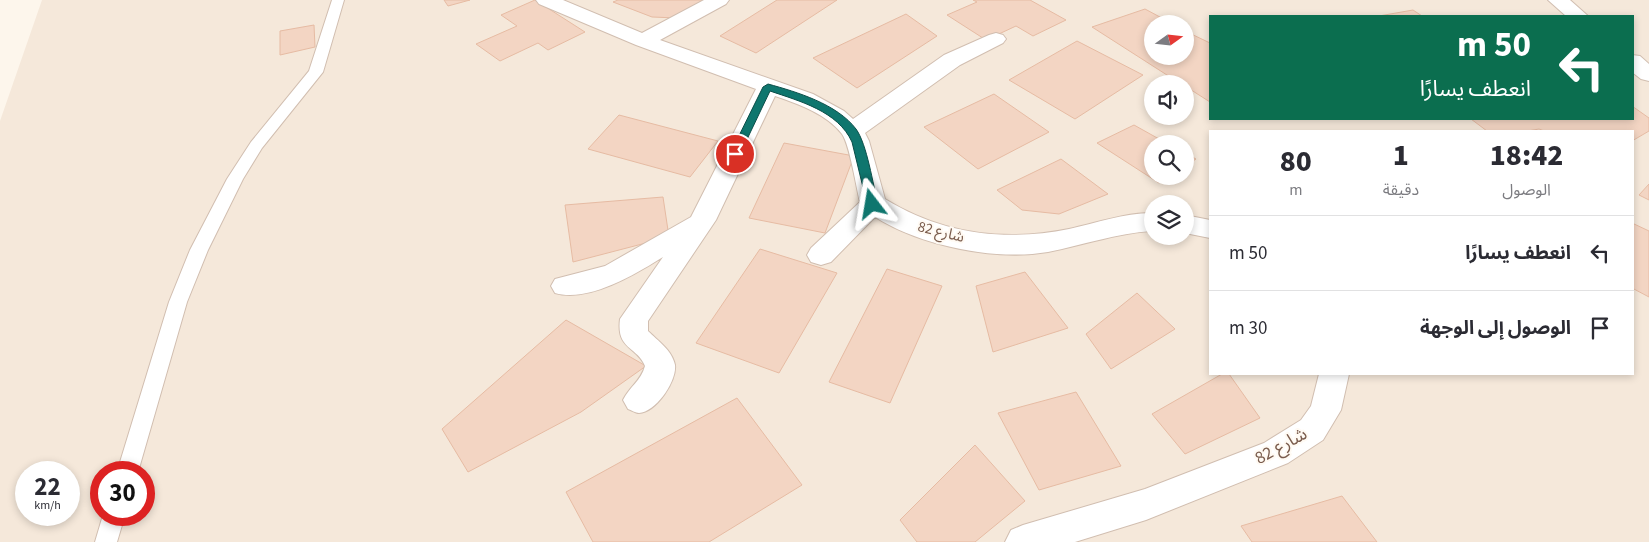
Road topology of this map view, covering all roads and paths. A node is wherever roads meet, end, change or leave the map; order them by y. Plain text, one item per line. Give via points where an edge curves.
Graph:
1 (338, 0) edge
2 (546, 0) edge
3 (590, 0) edge
4 (719, 0) edge
5 (1558, 0) edge
6 (568, 10) junction
7 (1577, 15) edge
8 (996, 39) dead end
9 (643, 42) junction
10 (1634, 62) edge
11 (1649, 74) edge
12 (768, 87) junction
13 (852, 131) junction
14 (872, 204) junction
15 (703, 220) junction
16 (1144, 223) edge
17 (1194, 226) edge
18 (1209, 229) edge
19 (821, 255) dead end
20 (565, 286) dead end
21 (1334, 375) edge
22 (639, 400) dead end
23 (130, 461) edge
24 (111, 526) edge
25 (106, 542) edge
26 (1023, 542) edge

1 - 23 lane via 316,72 256,145 199,250 178,302
2 - 6 street
3 - 6 street
4 - 9 street
5 - 7 street
6 - 9 street
8 - 13 street via 952,60
9 - 12 street
10 - 11 street
12 - 13 street via 823,108
12 - 15 street
13 - 14 street
14 - 16 street, شارع 82 via 914,226 1006,245 1032,244
14 - 19 street
15 - 20 street via 615,273
15 - 22 street via 634,319 632,330 636,339 654,353 660,366 656,383
17 - 18 street
21 - 26 street, شارع 82 via 1325,410 1312,430 1276,453 1146,504
24 - 25 lane

